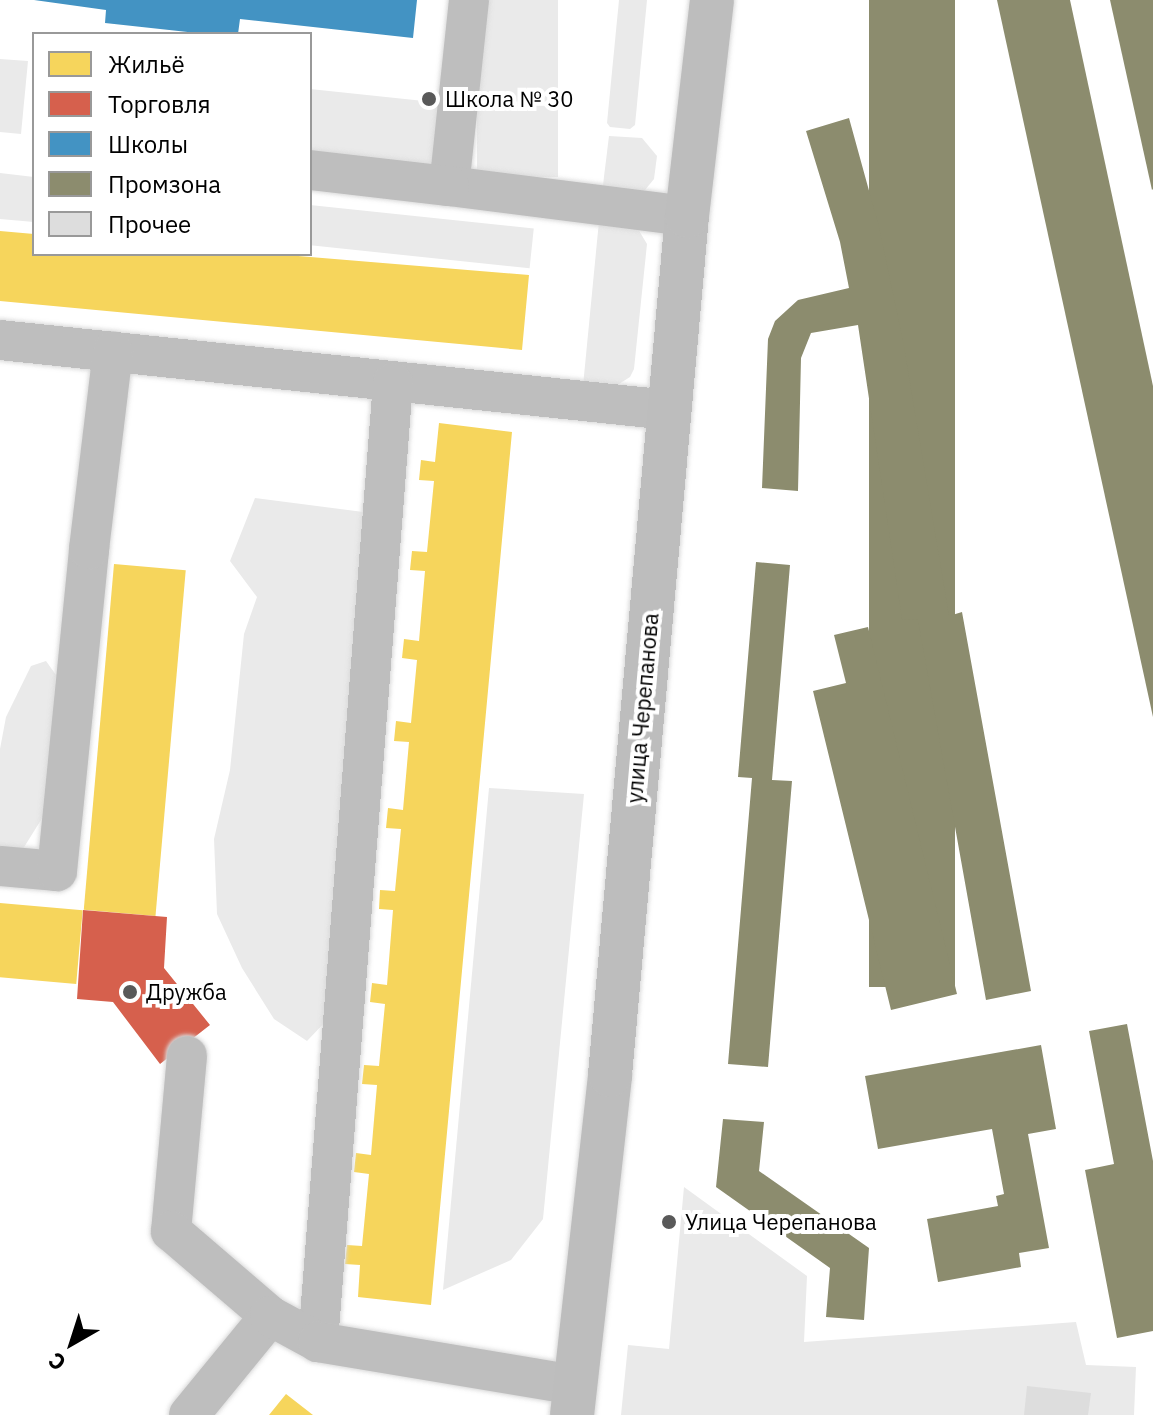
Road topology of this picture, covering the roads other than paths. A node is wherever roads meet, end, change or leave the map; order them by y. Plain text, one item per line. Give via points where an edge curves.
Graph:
1 (469, 0) edge
2 (712, 0) edge
3 (312, 170) edge
4 (449, 186) junction
5 (687, 216) junction
6 (0, 340) edge
7 (113, 351) junction
8 (393, 383) junction
9 (669, 410) junction
10 (0, 866) edge
11 (187, 1056) dead end
12 (270, 1316) junction
13 (318, 1342) junction
14 (574, 1400) edge
15 (189, 1415) edge

1 - 4 lane
2 - 5 main road, улица Черепанова
3 - 4 lane
4 - 5 lane
5 - 9 main road, улица Черепанова
6 - 7 lane
7 - 8 lane
7 - 10 lane via 57,871
8 - 9 lane
8 - 13 lane
9 - 14 main road, улица Черепанова via 610,1075
11 - 12 lane via 171,1231
12 - 13 lane
12 - 15 lane
13 - 14 lane

